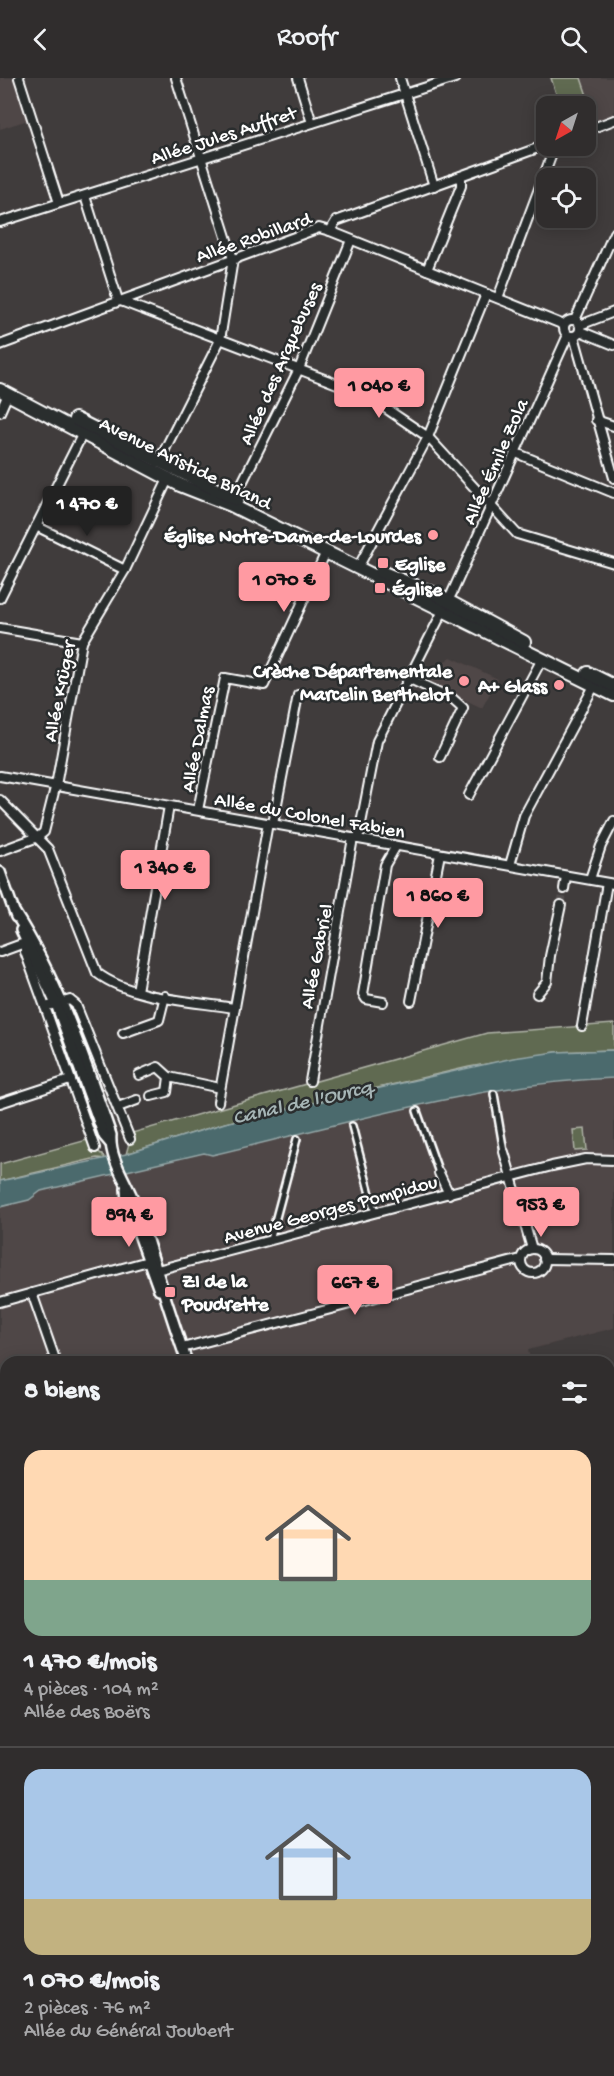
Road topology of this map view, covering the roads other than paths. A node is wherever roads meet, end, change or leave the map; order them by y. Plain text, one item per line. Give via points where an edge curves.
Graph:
1 (19, 78) edge
2 (176, 78) edge
3 (298, 78) edge
4 (400, 78) edge
5 (455, 78) edge
6 (405, 94) junction
7 (614, 120) edge
8 (312, 123) junction
9 (596, 127) edge
10 (536, 149) edge
11 (551, 156) edge
12 (202, 158) junction
13 (461, 176) junction
14 (434, 186) junction
15 (85, 195) junction
16 (59, 203) junction
17 (0, 222) edge
18 (330, 231) junction
19 (614, 233) edge
20 (351, 240) junction
21 (234, 259) junction
22 (427, 270) junction
23 (486, 294) junction
24 (498, 297) junction
25 (118, 300) junction
26 (614, 312) edge
27 (575, 330) junction
28 (220, 340) junction
29 (0, 345) edge
30 (614, 345) edge
31 (298, 369) junction
32 (0, 382) edge
33 (4, 392) edge
34 (0, 412) edge
35 (596, 420) junction
36 (614, 426) edge
37 (82, 432) junction
38 (428, 437) junction
39 (516, 453) junction
40 (160, 461) junction
41 (150, 469) junction
42 (614, 478) edge
43 (169, 479) junction
44 (614, 493) edge
45 (234, 499) junction
46 (491, 507) junction
47 (36, 526) junction
48 (326, 552) junction
49 (361, 562) junction
50 (614, 563) edge
51 (125, 570) junction
52 (0, 598) edge
53 (445, 606) junction
54 (0, 628) edge
55 (82, 642) junction
56 (542, 659) junction
57 (410, 679) junction
58 (594, 686) junction
59 (614, 686) edge
60 (298, 695) dead end
61 (614, 696) edge
62 (440, 757) dead end
63 (0, 776) edge
64 (56, 786) junction
65 (469, 795) dead end
66 (0, 800) edge
67 (169, 806) junction
68 (198, 810) junction
69 (614, 820) edge
70 (270, 823) junction
71 (38, 837) junction
72 (355, 838) junction
73 (396, 846) junction
74 (0, 851) edge
75 (440, 854) junction
76 (510, 865) junction
77 (0, 872) edge
78 (566, 876) junction
79 (590, 879) junction
80 (610, 883) edge
81 (564, 889) tunnel mouth
82 (561, 905) tunnel mouth
83 (29, 941) junction
84 (0, 952) edge
85 (137, 992) junction
86 (537, 994) dead end
87 (165, 996) junction
88 (411, 1000) dead end
89 (383, 1002) dead end
90 (59, 1003) junction
91 (45, 1007) junction
92 (234, 1008) junction
93 (582, 1026) dead end
94 (123, 1033) dead end
95 (139, 1075) dead end
96 (169, 1077) junction
97 (70, 1080) junction
98 (310, 1081) dead end
99 (220, 1088) junction
100 (494, 1094) dead end
101 (151, 1096) dead end
102 (137, 1100) dead end
103 (218, 1102) dead end
104 (0, 1103) edge
105 (118, 1107) junction
106 (417, 1111) dead end
107 (352, 1126) dead end
108 (130, 1139) dead end
109 (297, 1139) dead end
110 (95, 1148) dead end
111 (504, 1152) joint
112 (614, 1160) edge
113 (439, 1173) joint
114 (511, 1178) junction
115 (124, 1184) junction
116 (449, 1194) junction
117 (375, 1213) junction
118 (270, 1240) junction
119 (532, 1249) junction
120 (521, 1259) junction
121 (544, 1259) junction
122 (614, 1260) edge
123 (148, 1261) junction
124 (157, 1270) junction
125 (162, 1284) junction
126 (32, 1293) junction
127 (165, 1299) junction
128 (0, 1302) edge
129 (182, 1348) junction
130 (54, 1356) edge
131 (185, 1356) edge

1 - 16 street
2 - 12 street
3 - 8 street
4 - 6 street
5 - 6 street, Allée Jules Auffret
6 - 8 street, Allée Jules Auffret
6 - 14 street
7 - 9 street
8 - 12 street, Allée Jules Auffret
10 - 13 street, Allée Robillard
11 - 24 street
12 - 15 street, Allée Jules Auffret
12 - 21 street
13 - 14 street, Allée Robillard
13 - 22 street via 461,186
14 - 18 street, Allée Robillard via 336,221
15 - 16 street, Allée Jules Auffret
15 - 25 street
16 - 17 street, Allée Jules Auffret
18 - 20 street
18 - 21 street, Allée Robillard via 319,228
19 - 27 street, Allée Émile Zola
20 - 22 street
20 - 31 street, Allée des Arquebuses
21 - 25 street, Allée Robillard
21 - 28 street
22 - 23 street
23 - 24 street
23 - 38 street
24 - 27 street via 564,325 565,332
25 - 28 street
25 - 29 street, Allée Robillard
26 - 27 street
27 - 30 street
27 - 35 street
27 - 39 street, Allée Émile Zola
28 - 31 street
28 - 40 street
31 - 38 street via 366,395
31 - 45 street, Allée des Arquebuses
32 - 40 main road, Avenue Aristide Briand
33 - 34 street
33 - 37 main road, Avenue Aristide Briand
35 - 36 street
35 - 42 street
37 - 41 main road, Avenue Aristide Briand
37 - 47 street
38 - 46 street
38 - 49 street
39 - 44 street
39 - 46 street, Allée Émile Zola
40 - 41 street
40 - 43 street via 170,473
40 - 45 main road, Avenue Aristide Briand
41 - 43 main road, Avenue Aristide Briand
43 - 48 main road, Avenue Aristide Briand
43 - 51 street, Allée Krüger
45 - 49 main road, Avenue Aristide Briand
46 - 50 street via 517,534
46 - 53 street, Allée Émile Zola
47 - 51 street
47 - 52 street
48 - 53 main road, Avenue Aristide Briand
48 - 68 street, Allée Dalmas via 264,685 225,678
49 - 53 main road, Avenue Aristide Briand
51 - 55 street, Allée Krüger
53 - 56 main road, Avenue Aristide Briand
53 - 57 street, Allée Émile Zola
53 - 59 main road, Avenue Aristide Briand
54 - 55 street
55 - 64 street, Allée Krüger
56 - 58 main road, Avenue Aristide Briand
56 - 65 street
57 - 62 street via 453,699 463,708
57 - 72 street, Allée Gabriel via 377,741
58 - 61 main road, Avenue Aristide Briand
58 - 76 street via 524,816
60 - 70 street
63 - 64 street, Allée du Colonel Fabien
64 - 67 street, Allée du Colonel Fabien
64 - 71 street, Allée Krüger via 44,832
66 - 71 street
67 - 68 street, Allée du Colonel Fabien
67 - 85 street
68 - 70 street, Allée du Colonel Fabien
69 - 79 street
70 - 72 street, Allée du Colonel Fabien
70 - 92 street
71 - 74 street
71 - 85 street via 56,863 97,973 110,983
72 - 73 street, Allée du Colonel Fabien
72 - 98 street, Allée Gabriel
73 - 75 street, Allée du Colonel Fabien
73 - 89 street via 385,865 363,994 366,999
75 - 76 street, Allée du Colonel Fabien
75 - 88 street
76 - 78 street, Allée du Colonel Fabien
77 - 83 street
78 - 79 street, Allée du Colonel Fabien
78 - 81 street
79 - 80 street, Allée du Colonel Fabien
80 - 93 street
82 - 86 street via 547,982
83 - 84 street
83 - 90 street
83 - 91 street via 25,952
85 - 87 street
87 - 92 street
87 - 94 street via 159,1020
90 - 91 street
90 - 105 street via 70,1000 76,1005
90 - 115 street
91 - 97 street
92 - 99 street
95 - 96 street via 158,1067
96 - 99 street
96 - 101 street via 167,1092
97 - 104 street
97 - 110 street
99 - 103 street
100 - 111 street
102 - 105 street
105 - 108 street
106 - 113 street
107 - 117 street
109 - 118 street
111 - 114 street
112 - 114 street, Avenue Georges Pompidou via 586,1159
113 - 116 street
114 - 116 street, Avenue Georges Pompidou
114 - 119 street
115 - 123 street
115 - 124 street via 134,1199
116 - 117 street, Avenue Georges Pompidou
117 - 118 street, Avenue Georges Pompidou
118 - 124 street, Avenue Georges Pompidou
119 - 120 street
119 - 121 street
120 - 121 street via 525,1269 532,1272 540,1270
120 - 129 street
121 - 122 street
123 - 125 street
123 - 126 street
123 - 127 street
124 - 125 street
125 - 127 street
126 - 128 street
126 - 130 street
127 - 129 street
129 - 131 street

